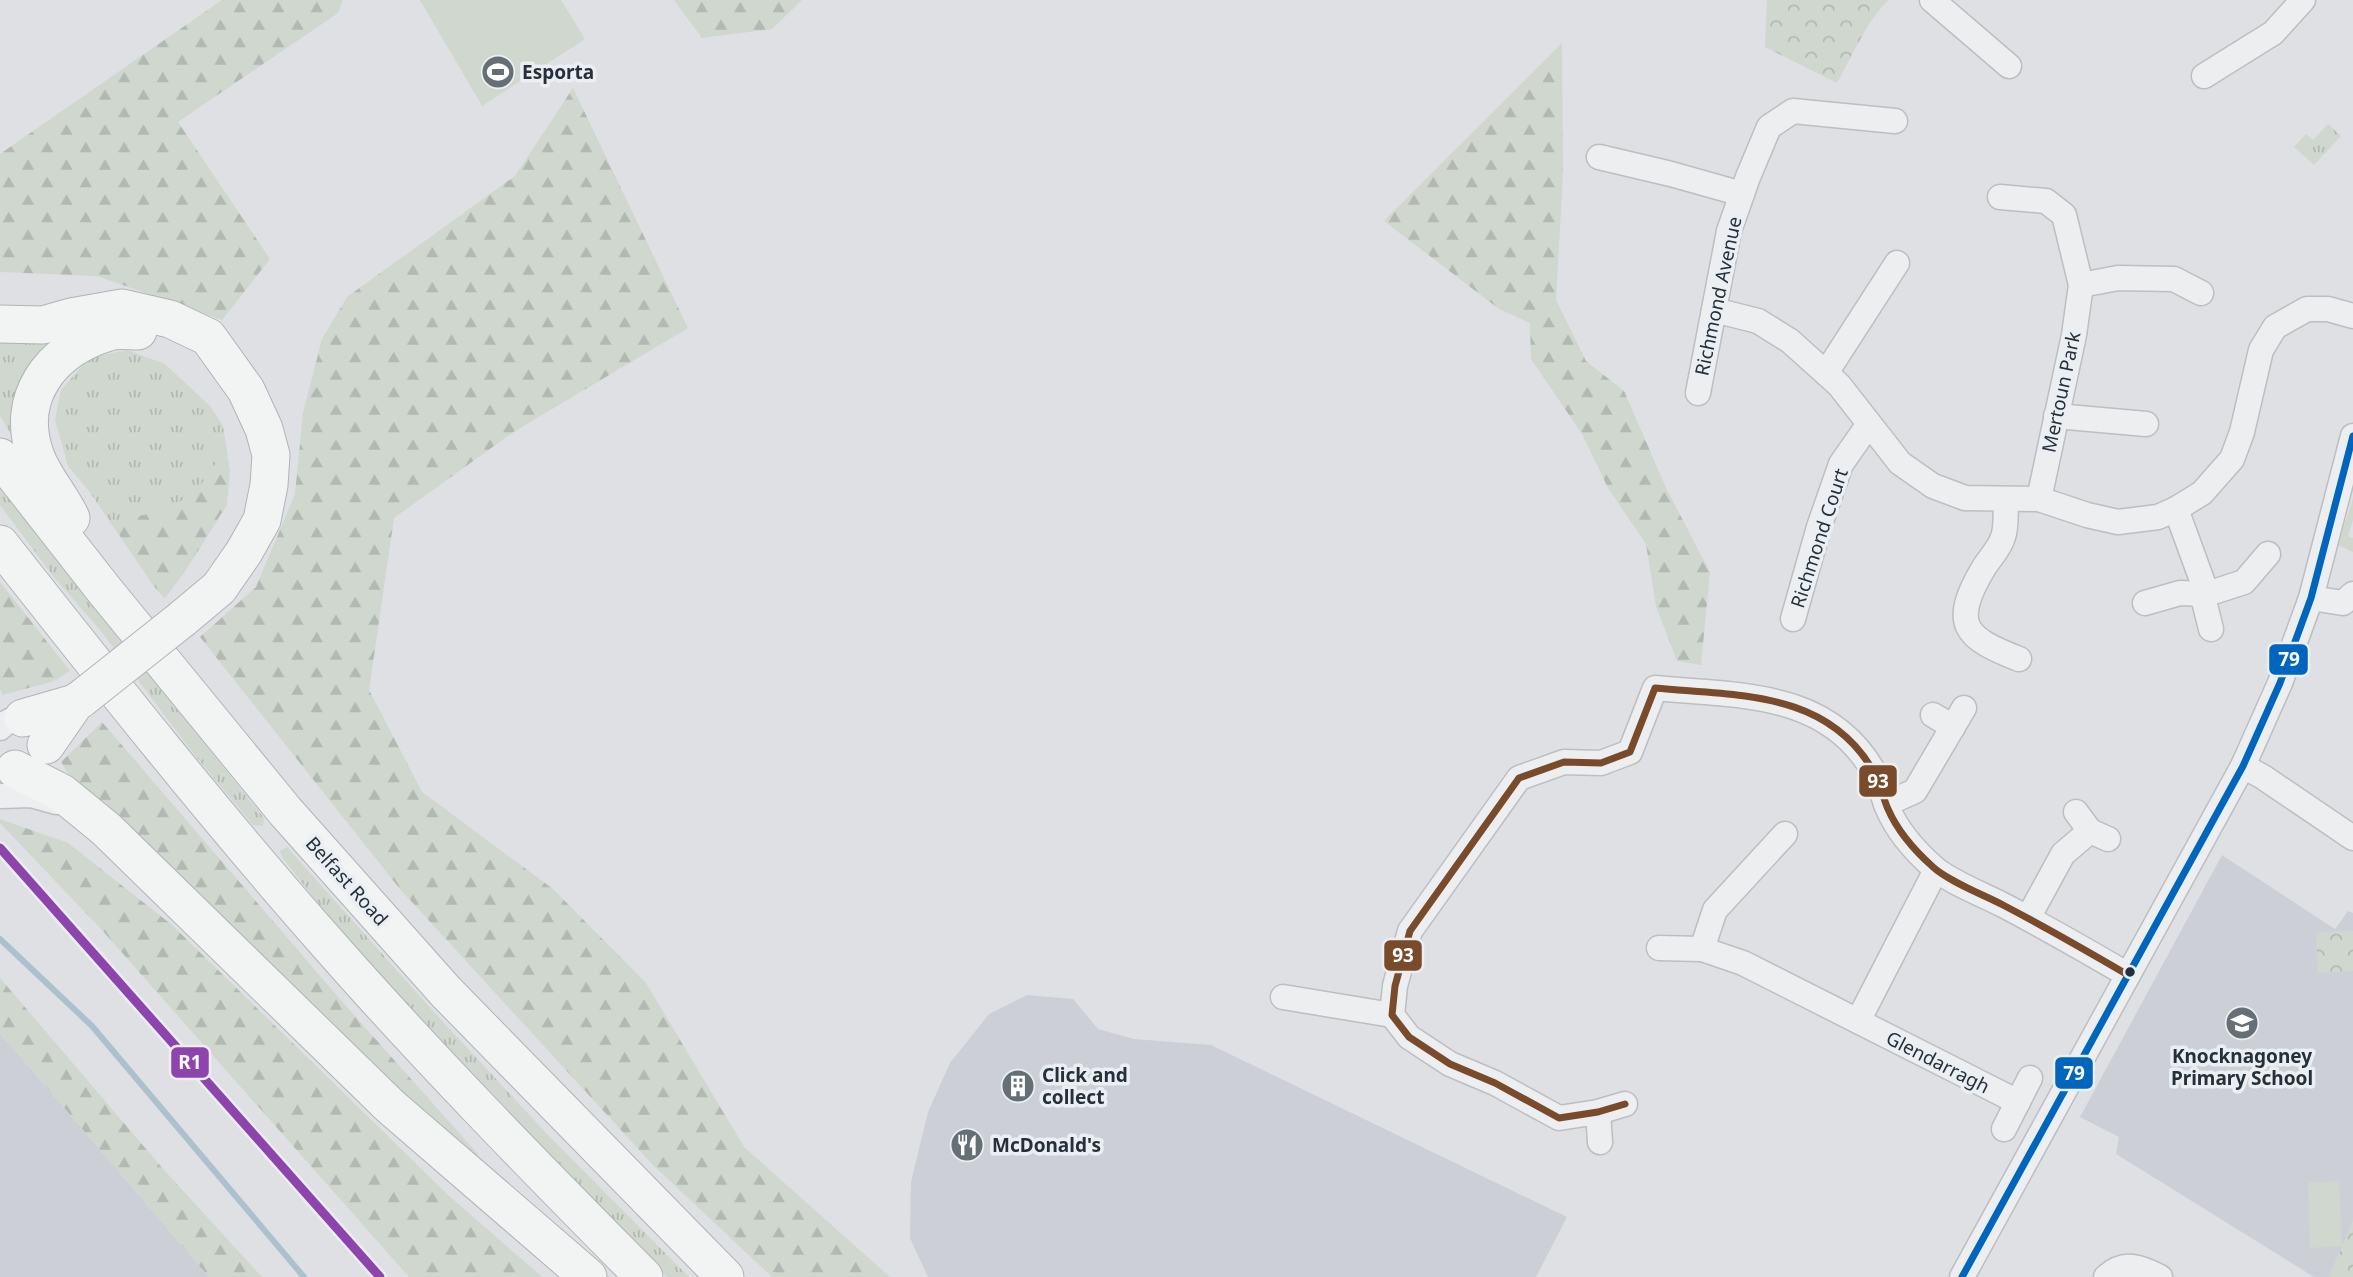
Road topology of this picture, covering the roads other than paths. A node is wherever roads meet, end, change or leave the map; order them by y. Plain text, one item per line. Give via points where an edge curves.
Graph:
1 (1933, 0) edge
2 (2303, 0) edge
3 (2009, 66) dead end
4 (2204, 76) dead end
5 (1895, 121) dead end
6 (1599, 157) dead end
7 (1742, 194) junction
8 (2000, 197) dead end
9 (1897, 263) dead end
10 (2081, 285) junction
11 (2201, 293) dead end
12 (1714, 310) junction
13 (2353, 316) edge
14 (0, 324) edge
15 (232, 369) junction
16 (1826, 373) junction
17 (1698, 393) dead end
18 (2056, 416) junction
19 (1869, 424) junction
20 (2146, 424) dead end
21 (2353, 436) edge
22 (0, 457) edge
23 (2039, 499) junction
24 (2006, 500) junction
25 (2176, 509) junction
26 (0, 544) edge
27 (2268, 554) dead end
28 (105, 592) junction
29 (2205, 593) junction
30 (2353, 594) edge
31 (2311, 598) junction
32 (2145, 603) dead end
33 (1793, 619) dead end
34 (2211, 629) dead end
35 (2019, 659) dead end
36 (1950, 717) dead end
37 (23, 730) edge
38 (2243, 766) junction
39 (5, 773) edge
40 (1886, 804) junction
41 (2091, 827) dead end
42 (1785, 834) dead end
43 (2351, 834) edge
44 (1936, 870) junction
45 (2028, 918) junction
46 (1659, 948) dead end
47 (1702, 949) junction
48 (2128, 975) junction
49 (1283, 997) dead end
50 (1392, 1015) junction
51 (1858, 1021) junction
52 (2030, 1078) dead end
53 (2018, 1102) junction
54 (1625, 1104) dead end
55 (1598, 1112) junction
56 (2004, 1129) dead end
57 (1601, 1142) dead end
58 (588, 1277) edge
59 (644, 1277) edge
60 (725, 1277) edge
61 (1962, 1277) edge
62 (2106, 1277) edge
63 (2161, 1277) edge

1 - 3 street
2 - 4 street via 2273,33
5 - 7 street, Richmond Avenue via 1793,111 1769,127
6 - 7 street
7 - 12 street, Richmond Avenue via 1729,231
8 - 10 street, Mertoun Park via 2046,201 2064,215
9 - 16 street
10 - 11 street via 2118,278 2174,279
10 - 18 street, Mertoun Park
12 - 16 street via 1758,321 1790,341
12 - 17 street, Richmond Avenue
13 - 25 street via 2307,309 2275,327 2261,350 2232,459 2202,494
14 - 15 highway via 43,325 122,309 170,319 208,337
15 - 28 highway via 186,346 138,331 108,331 67,351 36,387 30,425 37,459 65,505
15 - 37 highway, bridge via 264,429 271,455 262,520 244,552 219,588 182,619 78,701
16 - 19 street
18 - 20 street
18 - 23 street, Mertoun Park
19 - 24 street via 1899,463 1933,486 1965,498
19 - 33 street, Richmond Court via 1841,464
21 - 31 street
22 - 28 highway, Belfast Road
23 - 24 street
23 - 25 street via 2118,522 2158,517
24 - 35 street via 2003,538 1968,600 1966,620 1972,636
25 - 29 street
26 - 59 highway via 171,761 329,945 529,1161
27 - 29 street via 2244,582
28 - 60 highway, Belfast Road via 285,811 437,982
29 - 32 street via 2180,593
29 - 34 street
30 - 31 street via 2343,603
31 - 38 street
36 - 40 street via 1915,792
37 - 39 street via 39,761
38 - 43 street
38 - 48 street
39 - 58 highway via 62,793 106,829 390,1106
40 - 44 street via 1906,840
40 - 50 street via 1877,776 1858,748 1805,710 1770,700 1655,688 1630,752 1601,763 1564,762 1519,778 1410,931
41 - 45 street via 2063,854
42 - 47 street via 1715,910
44 - 45 street
44 - 51 street
45 - 48 street
46 - 47 street, Glendarragh
47 - 51 street, Glendarragh via 1743,963
48 - 61 street
49 - 50 street
50 - 55 street via 1409,1037 1450,1064 1559,1118
51 - 53 street, Glendarragh
52 - 53 street
53 - 56 street
54 - 55 street
55 - 57 street
62 - 63 street via 2130,1266

